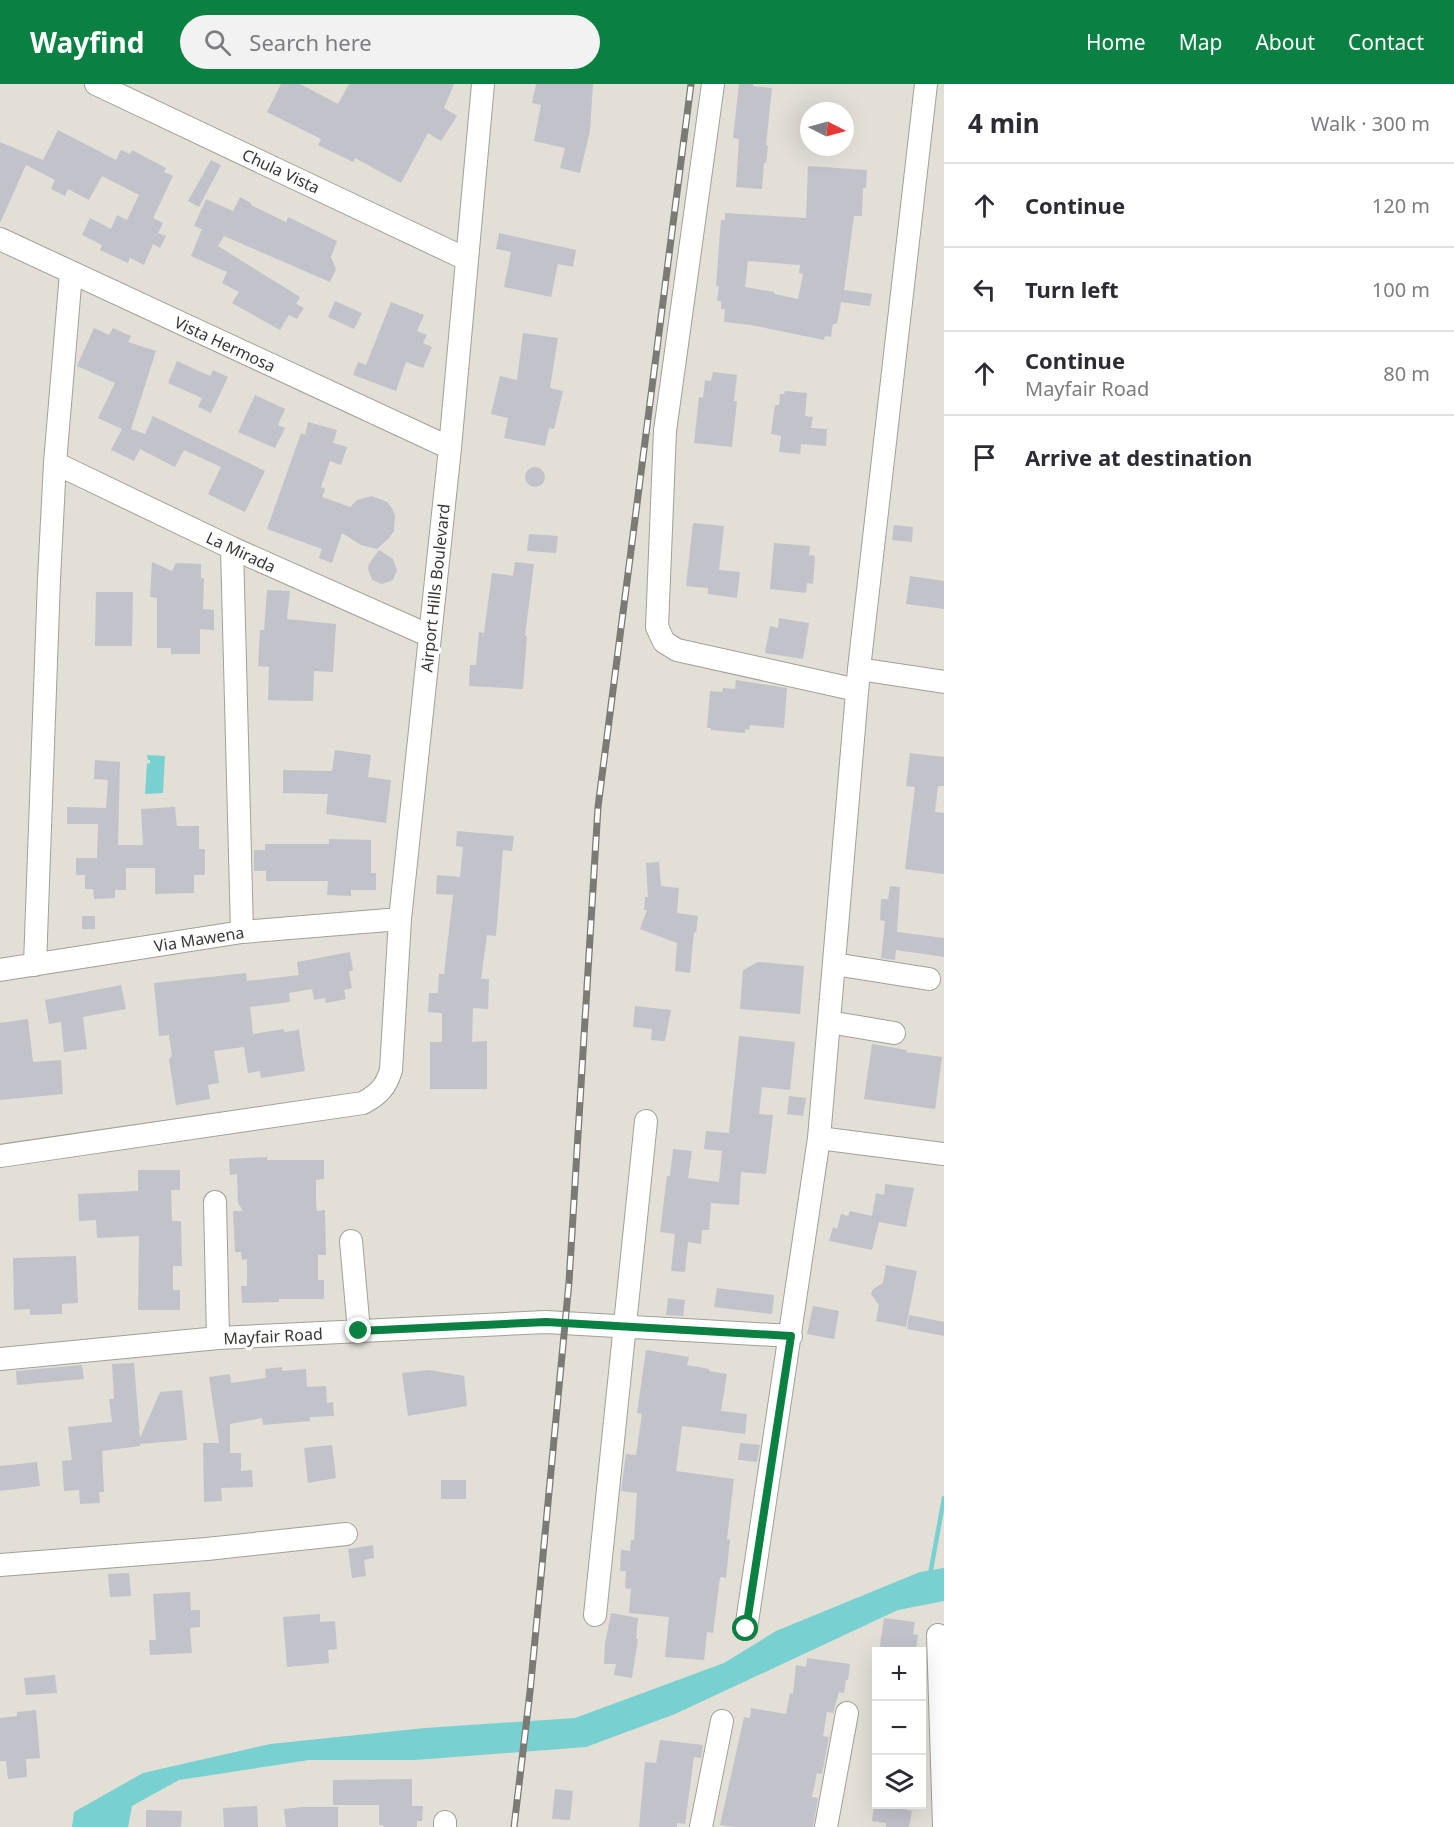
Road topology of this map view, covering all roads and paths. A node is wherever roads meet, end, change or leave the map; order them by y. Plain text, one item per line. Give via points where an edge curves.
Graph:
1 (96, 84) edge
2 (483, 84) edge
3 (712, 84) edge
4 (926, 84) edge
5 (0, 239) edge
6 (466, 259) junction
7 (71, 273) junction
8 (450, 448) junction
9 (55, 463) junction
10 (232, 548) junction
11 (430, 636) junction
12 (858, 680) junction
13 (944, 682) edge
14 (400, 919) junction
15 (242, 932) junction
16 (834, 964) junction
17 (35, 965) junction
18 (0, 970) edge
19 (929, 979) dead end
20 (829, 1022) junction
21 (894, 1033) dead end
22 (646, 1122) dead end
23 (819, 1138) junction
24 (944, 1154) edge
25 (0, 1156) edge
26 (215, 1202) dead end
27 (351, 1241) dead end
28 (623, 1326) junction
29 (359, 1331) junction
30 (791, 1336) junction
31 (219, 1338) junction
32 (0, 1359) edge
33 (346, 1534) dead end
34 (0, 1565) edge
35 (595, 1614) dead end
36 (746, 1629) dead end
37 (939, 1635) dead end
38 (847, 1713) dead end
39 (722, 1721) dead end
40 (943, 1725) edge
41 (701, 1827) edge
42 (826, 1827) edge
43 (944, 1827) edge

1 - 6 street, Chula Vista
2 - 6 street, Airport Hills Boulevard
3 - 12 street via 665,431 657,627 664,642 677,650
4 - 12 street
5 - 7 street, Vista Hermosa
6 - 8 street, Airport Hills Boulevard
7 - 8 street, Vista Hermosa
7 - 9 street
8 - 11 street, Airport Hills Boulevard
9 - 10 street, La Mirada
9 - 17 street
10 - 11 street, La Mirada
10 - 15 street
11 - 14 street, Airport Hills Boulevard
12 - 13 street
12 - 16 street
14 - 15 street, Via Mawena
14 - 25 street, Airport Hills Boulevard via 391,1070 383,1091 363,1103
15 - 17 street, Via Mawena
16 - 19 street
16 - 20 street
17 - 18 street, Via Mawena
20 - 21 street
20 - 23 street
22 - 28 street
23 - 24 street
23 - 30 street
26 - 31 street
27 - 29 street
28 - 29 street, Mayfair Road via 546,1322
28 - 30 street, Mayfair Road
28 - 35 street
29 - 31 street, Mayfair Road
30 - 36 street
31 - 32 street, Mayfair Road
33 - 34 street
37 - 40 street
38 - 42 street
39 - 41 street
40 - 43 street

